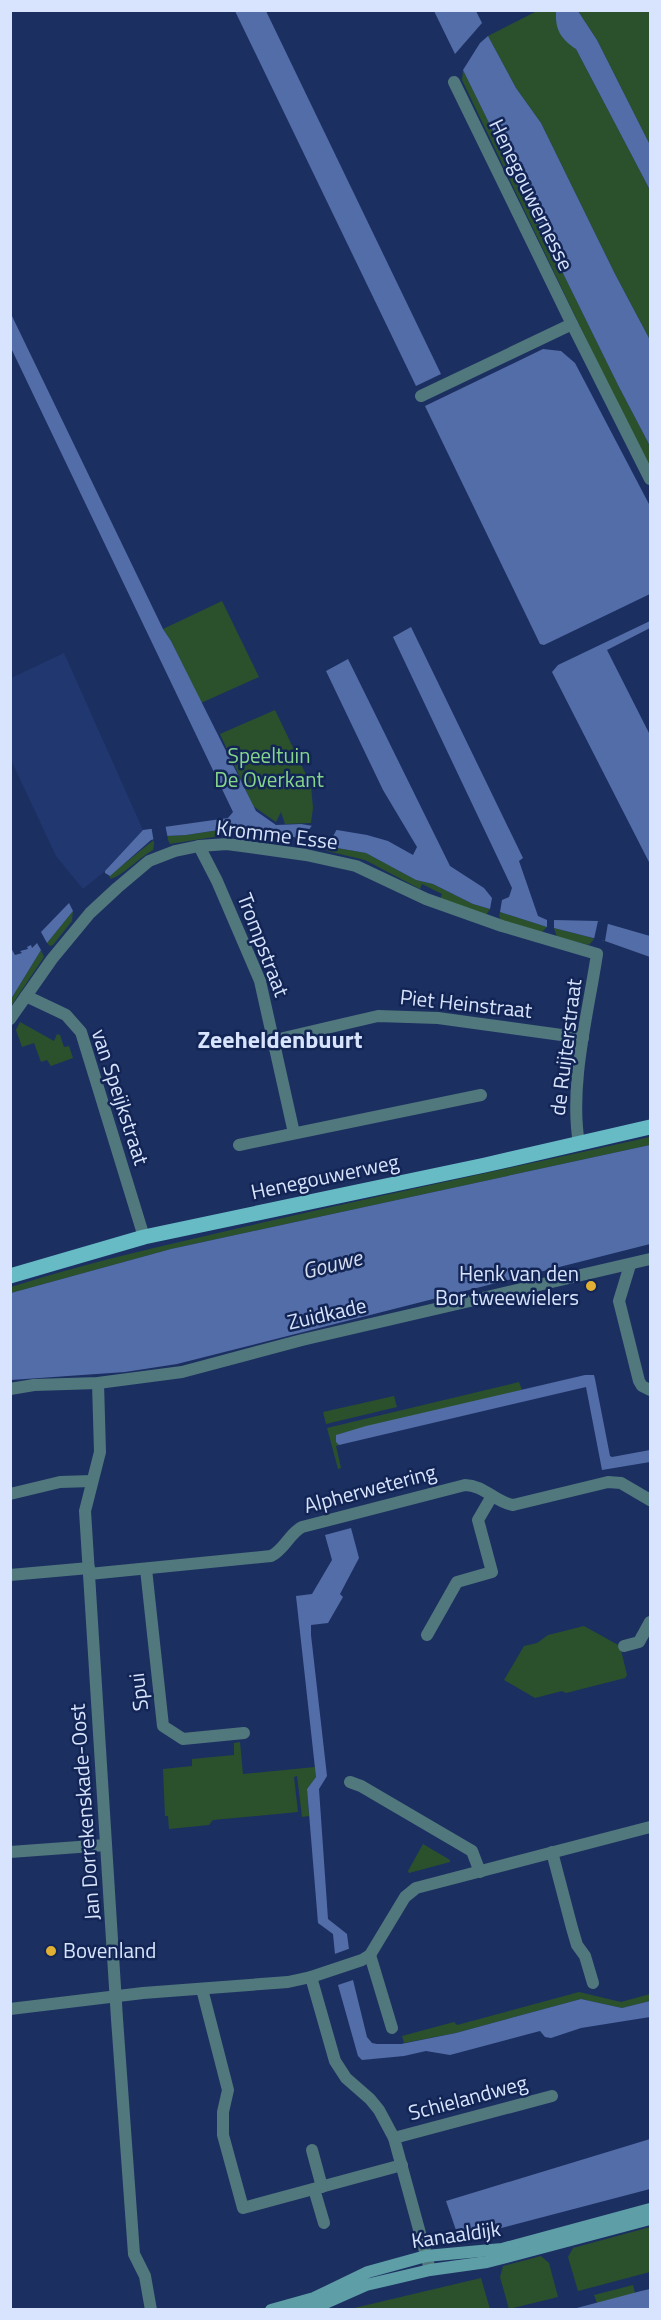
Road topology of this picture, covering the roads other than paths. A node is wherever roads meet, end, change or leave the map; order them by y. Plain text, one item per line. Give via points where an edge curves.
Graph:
1 (454, 82) dead end
2 (572, 324) junction
3 (421, 396) dead end
4 (651, 479) edge
5 (199, 846) junction
6 (597, 954) joint
7 (26, 996) junction
8 (10, 1019) edge
9 (583, 1038) junction
10 (275, 1040) junction
11 (481, 1095) dead end
12 (651, 1127) edge
13 (294, 1133) junction
14 (579, 1144) junction
15 (239, 1146) dead end
16 (144, 1237) junction
17 (651, 1259) edge
18 (630, 1265) junction
19 (10, 1276) edge
20 (98, 1383) junction
21 (10, 1389) edge
22 (651, 1390) edge
23 (92, 1481) junction
24 (10, 1494) edge
25 (492, 1496) junction
26 (651, 1500) edge
27 (146, 1569) junction
28 (89, 1571) junction
29 (10, 1575) edge
30 (651, 1622) edge
31 (427, 1635) dead end
32 (624, 1646) dead end
33 (244, 1733) dead end
34 (350, 1782) dead end
35 (651, 1827) edge
36 (106, 1845) junction
37 (10, 1852) edge
38 (552, 1852) junction
39 (480, 1872) junction
40 (370, 1955) junction
41 (311, 1977) junction
42 (593, 1983) dead end
43 (202, 1989) junction
44 (116, 1996) junction
45 (10, 2009) edge
46 (392, 2028) dead end
47 (552, 2096) dead end
48 (394, 2138) junction
49 (312, 2150) dead end
50 (402, 2165) junction
51 (318, 2188) junction
52 (651, 2209) edge
53 (651, 2219) edge
54 (324, 2223) dead end
55 (426, 2256) junction
56 (430, 2270) junction
57 (151, 2310) edge
58 (271, 2310) edge
59 (304, 2310) edge

1 - 2 street, Henegouwernesse
2 - 3 street
2 - 4 street, Henegouwernesse
5 - 6 street, Kromme Esse via 227,844 357,866 416,895
5 - 7 street, Kromme Esse via 149,861 90,913
5 - 10 street, Trompstraat via 260,981
6 - 9 street, de Ruijterstraat
7 - 8 street, Kromme Esse
7 - 16 street, van Speijkstraat via 66,1015 81,1032
9 - 10 street, Piet Heinstraat via 438,1018 378,1016
9 - 14 street, de Ruijterstraat via 576,1092
10 - 13 street, Trompstraat
11 - 13 street
12 - 14 main road, Henegouwerweg
13 - 15 street
14 - 16 main road, Henegouwerweg
16 - 19 main road, Henegouwerweg
17 - 18 street, Zuidkade
18 - 20 street, Zuidkade via 302,1340 182,1372
18 - 22 street via 619,1301 639,1381
20 - 21 street, Zuidkade
20 - 23 street, Jan Dorrekenskade-Oost via 100,1452
23 - 24 street via 60,1482
23 - 28 street, Jan Dorrekenskade-Oost via 85,1511
25 - 26 street, Alpherwetering via 513,1505 614,1481
25 - 27 street, Alpherwetering via 474,1485 460,1485 302,1527 271,1556
25 - 31 street via 478,1520 492,1572 457,1582
27 - 28 street, Alpherwetering
27 - 33 street, Spui via 163,1726 183,1739
28 - 29 street, Alpherwetering
28 - 36 street, Jan Dorrekenskade-Oost
30 - 32 street via 639,1642
34 - 39 street via 472,1851
35 - 38 street
36 - 37 street
36 - 44 street, Jan Dorrekenskade-Oost
38 - 39 street
38 - 42 street via 577,1945 585,1956
39 - 40 street via 408,1893
40 - 41 street
40 - 46 street
41 - 43 street
41 - 48 street, Schielandweg via 334,2061 379,2110
43 - 44 street
43 - 51 street via 228,2090 223,2135 243,2208
44 - 45 street
44 - 57 street, Jan Dorrekenskade-Oost via 135,2254 145,2276
47 - 48 street, Schielandweg
48 - 50 street, Schielandweg
49 - 51 street
50 - 51 street
50 - 55 street, Schielandweg
51 - 54 street
52 - 55 main road, Kanaaldijk via 502,2249
53 - 56 main road, Kanaaldijk via 487,2262
55 - 56 street, Schielandweg
55 - 58 main road, Kanaaldijk via 368,2272 314,2298
56 - 59 main road, Kanaaldijk via 366,2285

